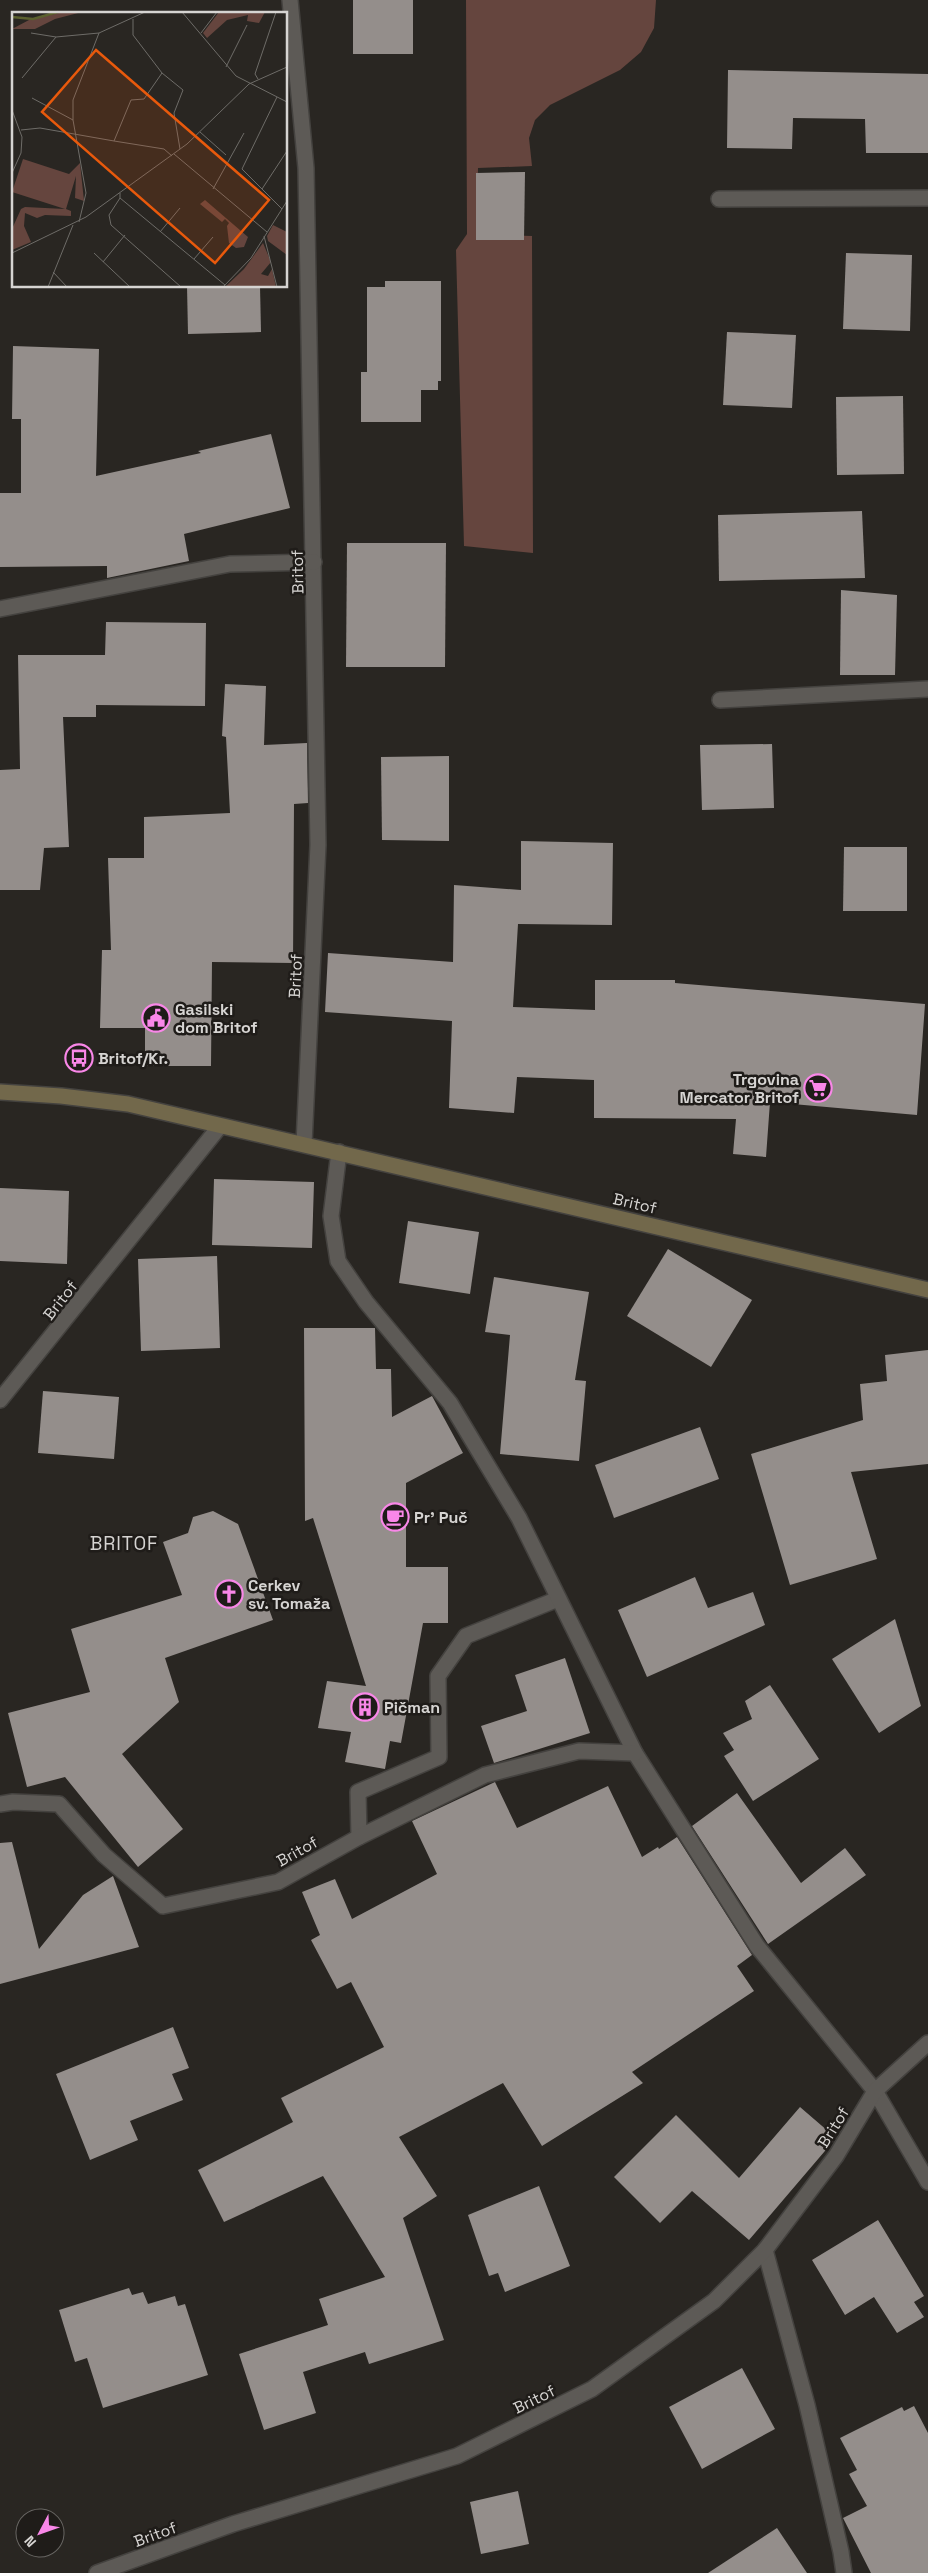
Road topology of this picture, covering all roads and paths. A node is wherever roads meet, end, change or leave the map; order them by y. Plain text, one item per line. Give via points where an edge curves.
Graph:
1 (290, 0) edge
2 (928, 198) edge
3 (719, 199) dead end
4 (314, 562) junction
5 (0, 609) edge
6 (928, 689) edge
7 (720, 700) dead end
8 (0, 1092) edge
9 (220, 1126) junction
10 (304, 1144) junction
11 (339, 1152) junction
12 (928, 1290) edge
13 (0, 1400) edge
14 (558, 1599) junction
15 (635, 1753) junction
16 (0, 1804) edge
17 (359, 1837) junction
18 (928, 2043) edge
19 (875, 2091) junction
20 (928, 2182) edge
21 (765, 2250) junction
22 (97, 2573) edge
23 (844, 2573) edge

1 - 4 street, Britof via 306,168
2 - 3 street
4 - 5 street via 230,564
4 - 10 street, Britof via 318,846
6 - 7 street
8 - 9 street, Britof via 128,1104
9 - 10 street, Britof
9 - 13 street, Britof
10 - 11 street, Britof
11 - 12 street, Britof
11 - 14 street via 331,1216 338,1261 366,1302 450,1402 519,1518
14 - 15 street
14 - 17 street via 466,1636 438,1676 439,1757 358,1792
15 - 17 street, Britof via 579,1751 484,1775
15 - 19 street via 757,1946
16 - 17 street, Britof via 59,1804 104,1855 163,1906 278,1882
18 - 19 street, Britof
19 - 20 street
19 - 21 street, Britof via 836,2156
21 - 22 street, Britof via 714,2301 592,2389 457,2456 233,2524
21 - 23 street via 807,2405 842,2552

